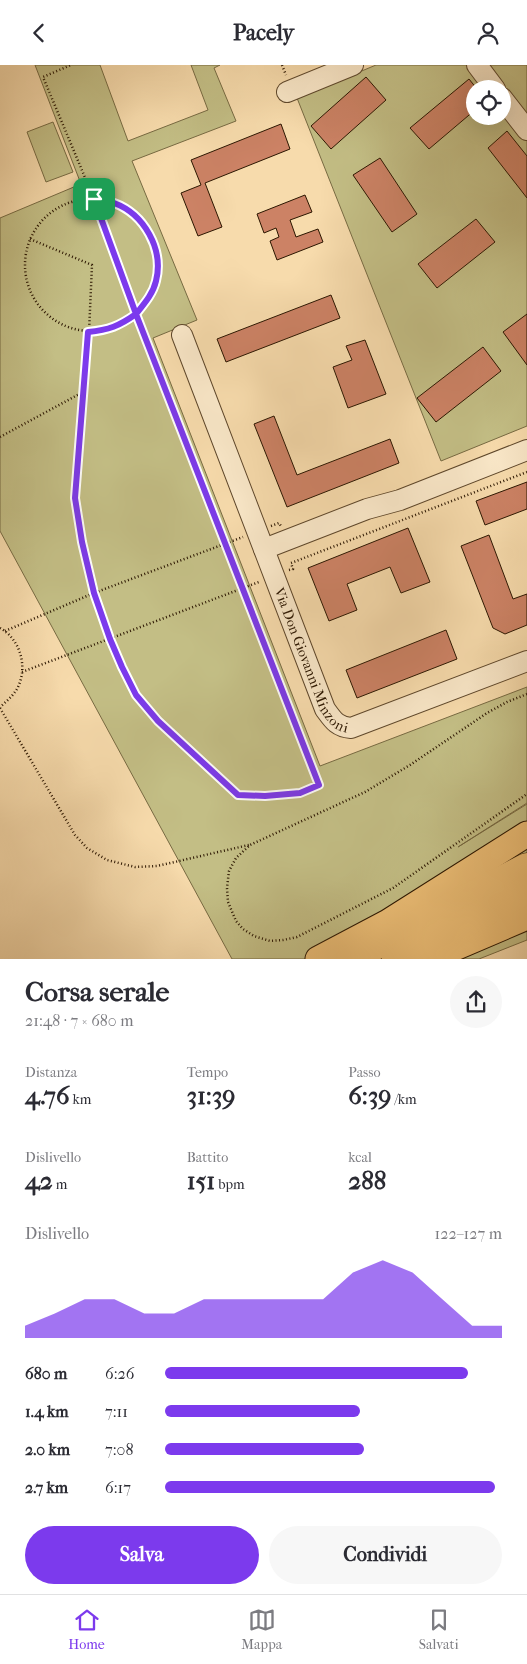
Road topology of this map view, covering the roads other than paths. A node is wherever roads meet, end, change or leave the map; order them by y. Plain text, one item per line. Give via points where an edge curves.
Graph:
1 (353, 65) edge
2 (477, 65) edge
3 (488, 80) edge
4 (287, 93) dead end
5 (511, 110) edge
6 (527, 130) edge
7 (182, 335) dead end
8 (527, 449) edge
9 (264, 549) junction
10 (527, 661) edge
11 (527, 834) edge
12 (527, 867) edge
13 (527, 890) edge
14 (527, 917) edge
15 (318, 959) edge
16 (350, 959) edge
17 (396, 959) edge
18 (429, 959) edge

1 - 4 street
2 - 3 street
5 - 6 street
7 - 9 street, Via Don Giovanni Minzoni
8 - 9 street via 409,497 367,509
9 - 10 street, Via Don Giovanni Minzoni via 325,709 342,727 361,725
11 - 15 main road via 388,922
12 - 16 highway
13 - 17 highway
14 - 18 main road

